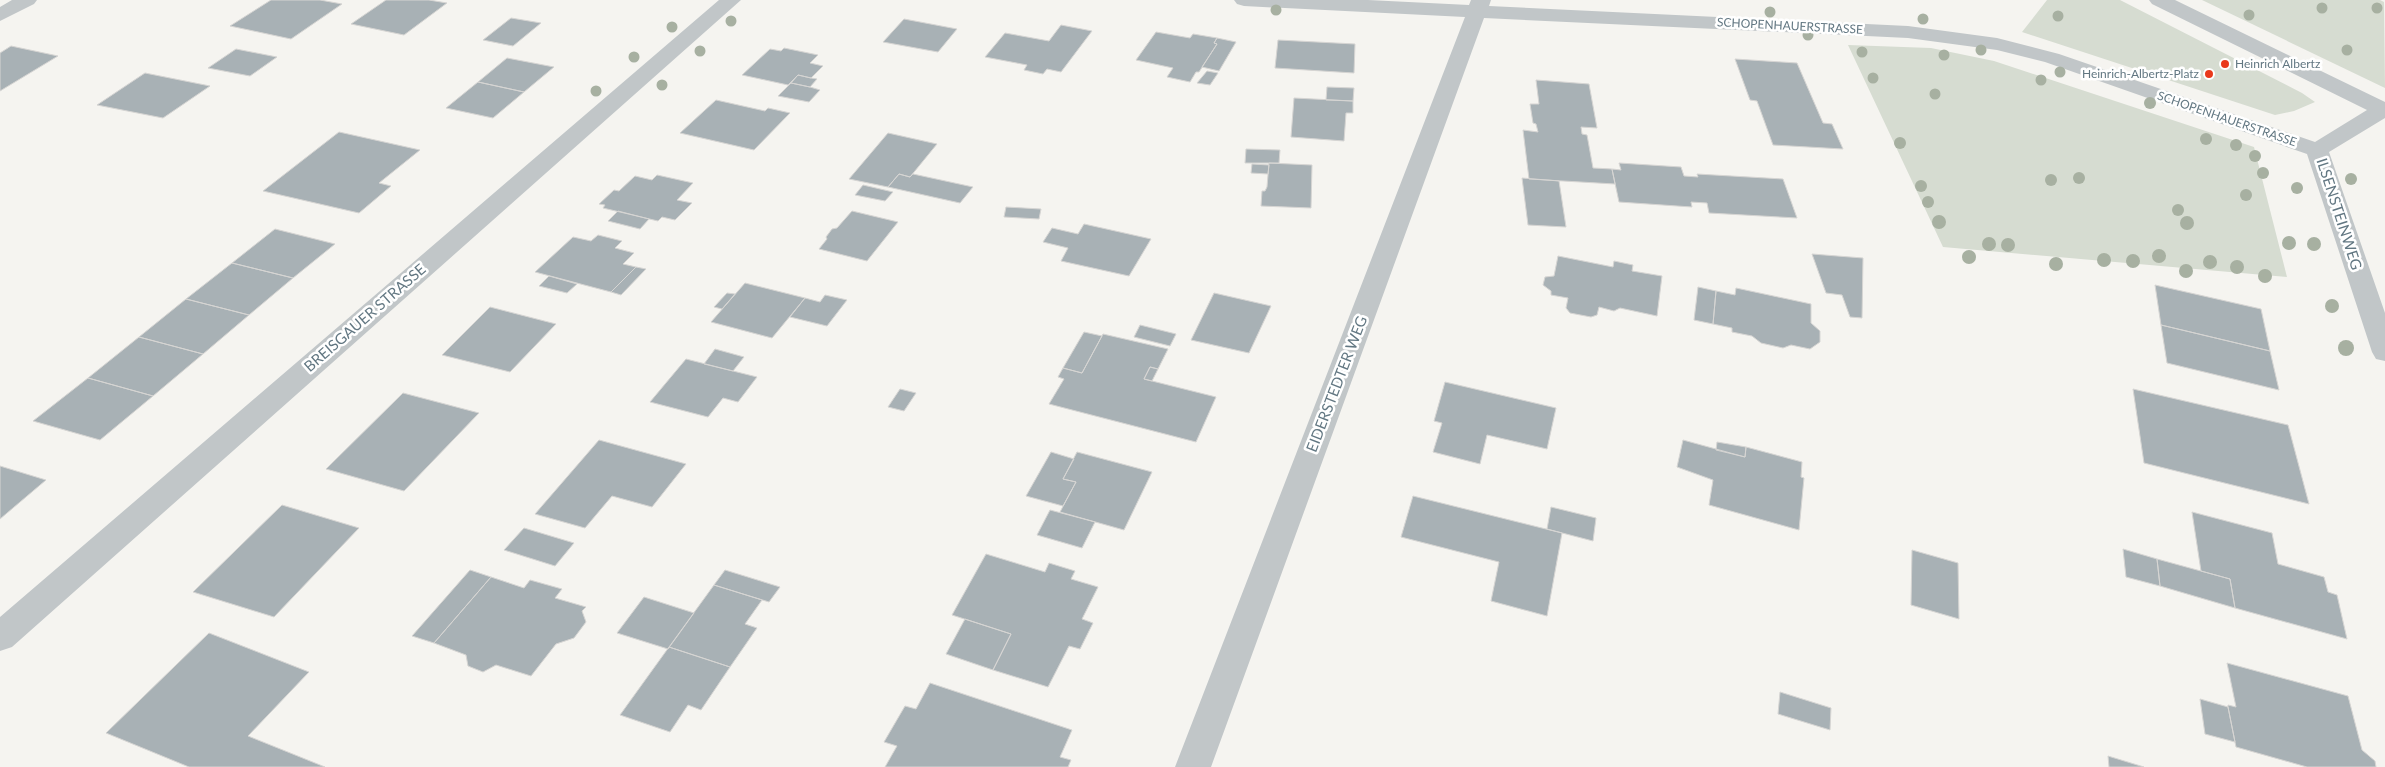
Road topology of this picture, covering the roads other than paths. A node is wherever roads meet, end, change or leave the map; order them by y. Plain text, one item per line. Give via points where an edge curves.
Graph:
1 (27, 0) edge
2 (731, 0) edge
3 (1244, 0) edge
4 (2159, 0) edge
5 (1479, 6) edge
6 (0, 14) edge
7 (2384, 110) edge
8 (2317, 150) junction
9 (2385, 352) edge
10 (0, 637) edge
11 (1193, 767) edge

1 - 6 street
2 - 10 street, BREISGAUER STRASSE
3 - 5 street, SCHOPENHAUERSTRASSE
4 - 7 street
5 - 8 street, SCHOPENHAUERSTRASSE via 1908,32 1997,44 2052,58
5 - 11 street, EIDERSTEDTER WEG
7 - 8 street, ILSENSTEINWEG
8 - 9 street, ILSENSTEINWEG

